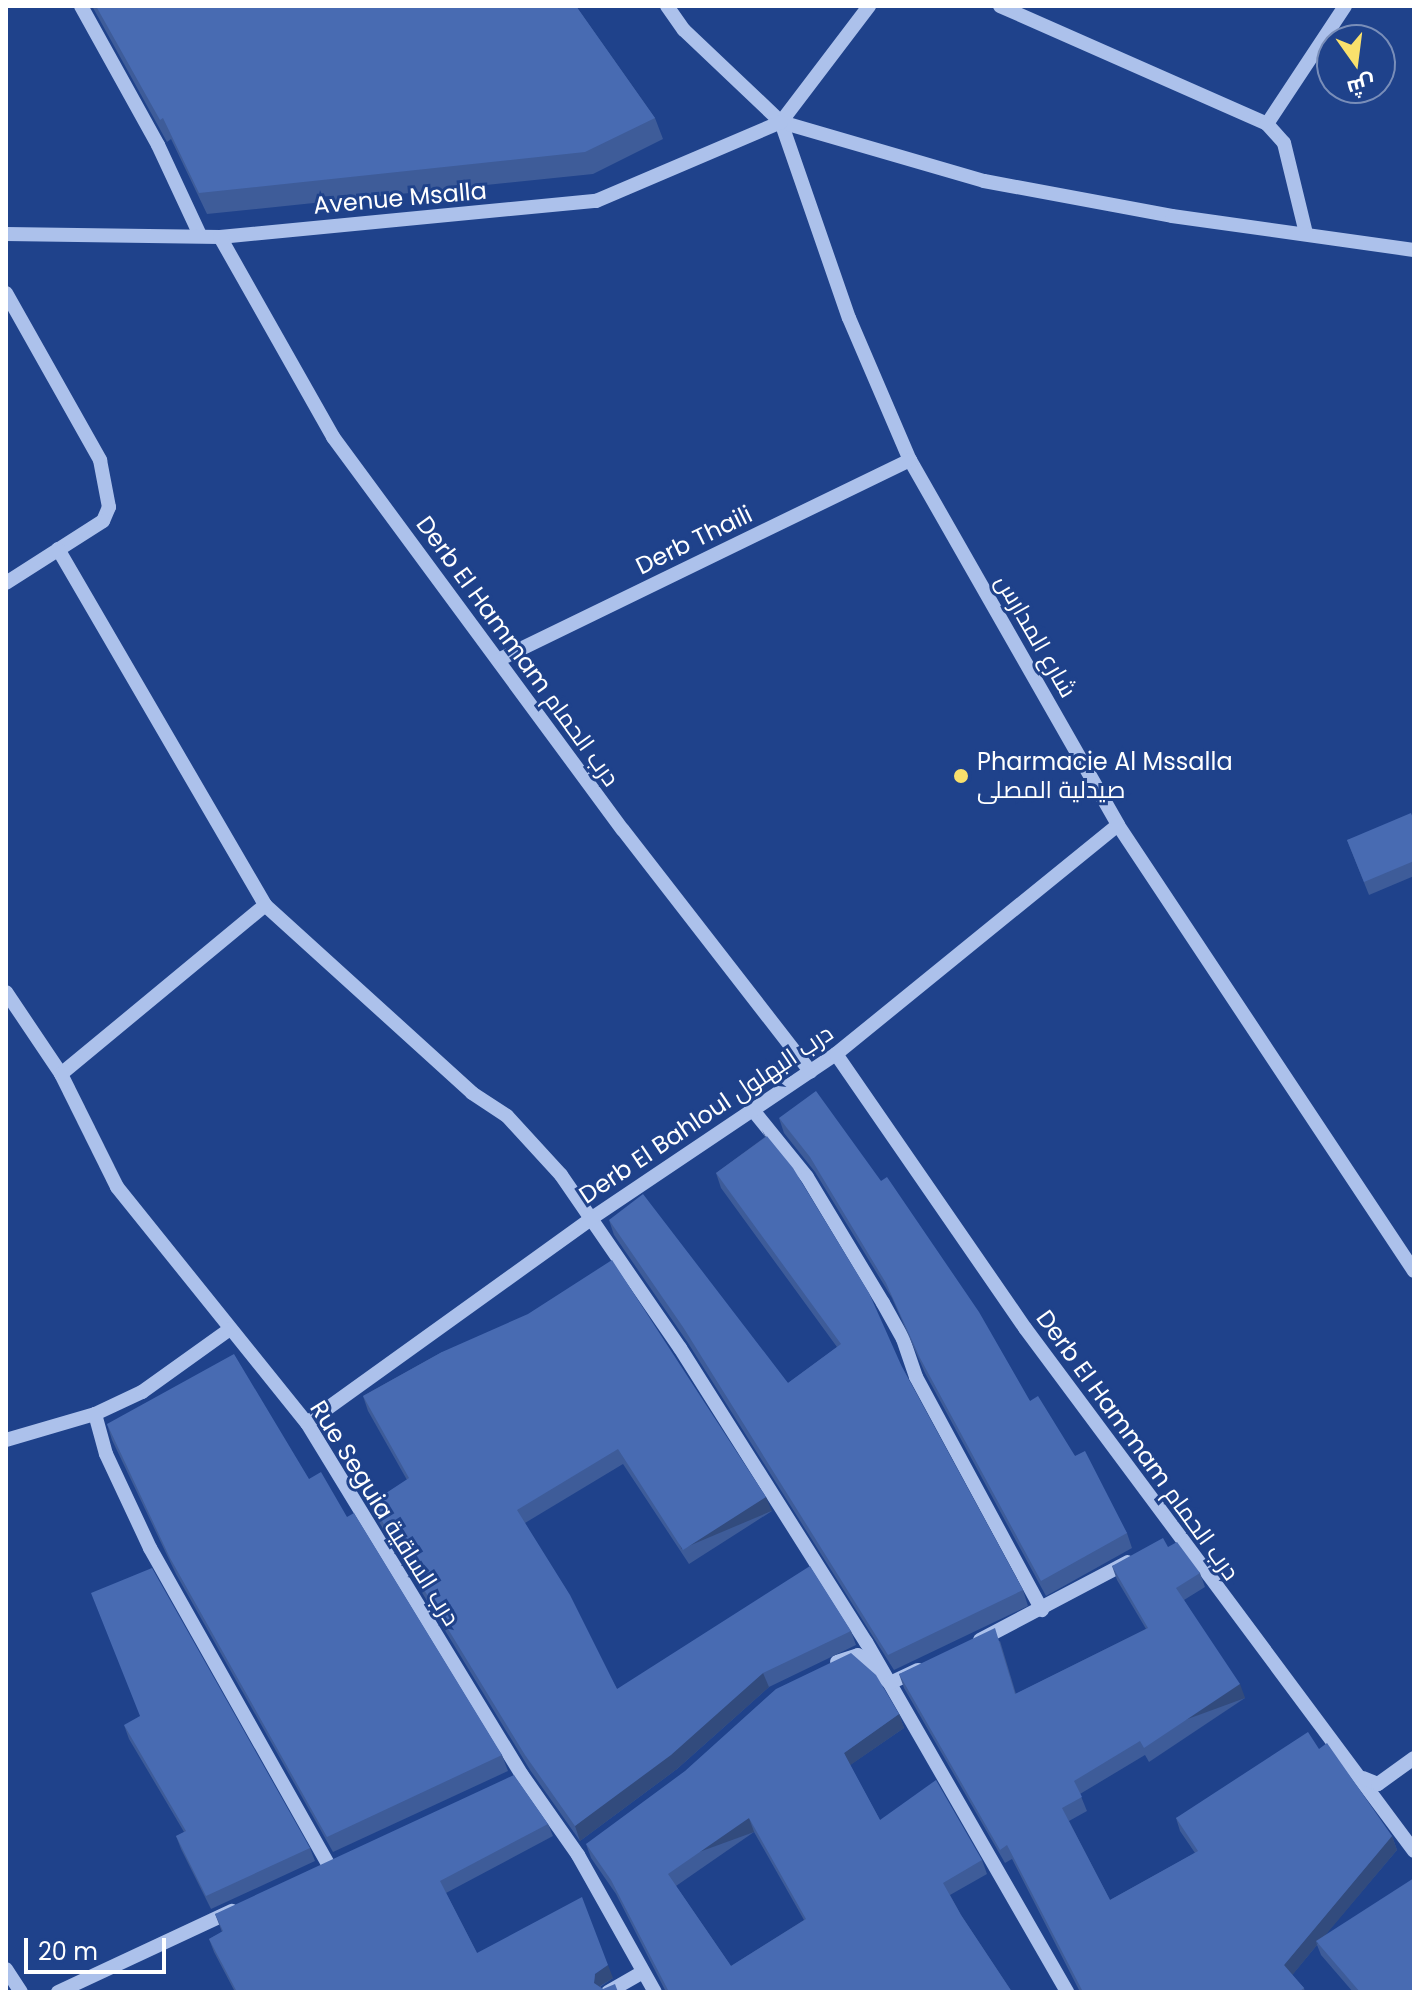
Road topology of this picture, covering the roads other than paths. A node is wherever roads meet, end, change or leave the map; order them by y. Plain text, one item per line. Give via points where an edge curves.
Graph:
1 (81, 6) edge
2 (667, 6) edge
3 (869, 6) edge
4 (1000, 6) edge
5 (1345, 6) edge
6 (781, 122) junction
7 (1267, 124) junction
8 (1306, 233) junction
9 (6, 234) edge
10 (200, 235) junction
11 (220, 237) junction
12 (1414, 250) edge
13 (6, 293) edge
14 (910, 460) junction
15 (58, 549) junction
16 (6, 583) edge
17 (498, 660) junction
18 (1118, 825) junction
19 (265, 905) junction
20 (6, 992) edge
21 (836, 1054) junction
22 (811, 1072) junction
23 (61, 1074) junction
24 (752, 1109) junction
25 (589, 1220) junction
26 (1414, 1271) edge
27 (230, 1329) junction
28 (95, 1414) junction
29 (307, 1423) junction
30 (6, 1440) edge
31 (1136, 1557) edge
32 (1042, 1610) junction
33 (959, 1650) edge
34 (932, 1663) edge
35 (816, 1672) edge
36 (890, 1683) junction
37 (1414, 1758) edge
38 (1363, 1778) junction
39 (1414, 1851) edge
40 (315, 1872) edge
41 (244, 1906) edge
42 (6, 1969) edge
43 (643, 1972) junction
44 (21, 1992) edge
45 (58, 1992) edge
46 (608, 1992) edge
47 (655, 1992) edge
48 (1067, 1992) edge

1 - 10 street via 158,145
2 - 6 street, شارع المدارس via 684,30
3 - 6 street
4 - 7 street
5 - 7 street
6 - 8 street via 984,181 1172,216
6 - 11 street, Avenue Msalla via 596,201
6 - 14 street, شارع المدارس via 849,318
7 - 8 street via 1284,143
8 - 12 street
9 - 10 street, Avenue Msalla
10 - 11 street, Avenue Msalla
11 - 17 street, Derb El Hammam درب الحمام via 333,437
13 - 15 street via 109,485 103,521
14 - 17 street, Derb Thaili
14 - 18 street, شارع المدارس
15 - 16 street
15 - 19 street
17 - 22 street, Derb El Hammam درب الحمام
18 - 21 street, Derb El Bahloul درب البهلول
18 - 26 street, شارع المدارس
19 - 23 street
19 - 25 street via 472,1093 516,1124 561,1175
20 - 23 street, Rue Seguia درب الساقية
21 - 22 street, Derb El Bahloul درب البهلول
21 - 38 street, Derb El Hammam درب الحمام via 1170,1538
22 - 24 street, Derb El Bahloul درب البهلول
23 - 27 street, Rue Seguia درب الساقية via 117,1187
24 - 25 street, Derb El Bahloul درب البهلول
24 - 32 street via 807,1177 883,1303 916,1377
25 - 29 street, Derb El Bahloul درب البهلول
25 - 36 street via 680,1348
27 - 28 street via 142,1392
27 - 29 street, Rue Seguia درب الساقية
28 - 30 street
28 - 40 street via 106,1454 150,1548 336,1862
29 - 43 street, Rue Seguia درب الساقية via 516,1778 584,1850
31 - 32 street
32 - 33 street
34 - 36 street
35 - 36 street via 858,1655
36 - 48 street
37 - 38 street via 1378,1784
38 - 39 street, Derb El Hammam درب الحمام via 1360,1783
41 - 45 street
42 - 44 street
43 - 46 street
43 - 47 street, Rue Seguia درب الساقية

